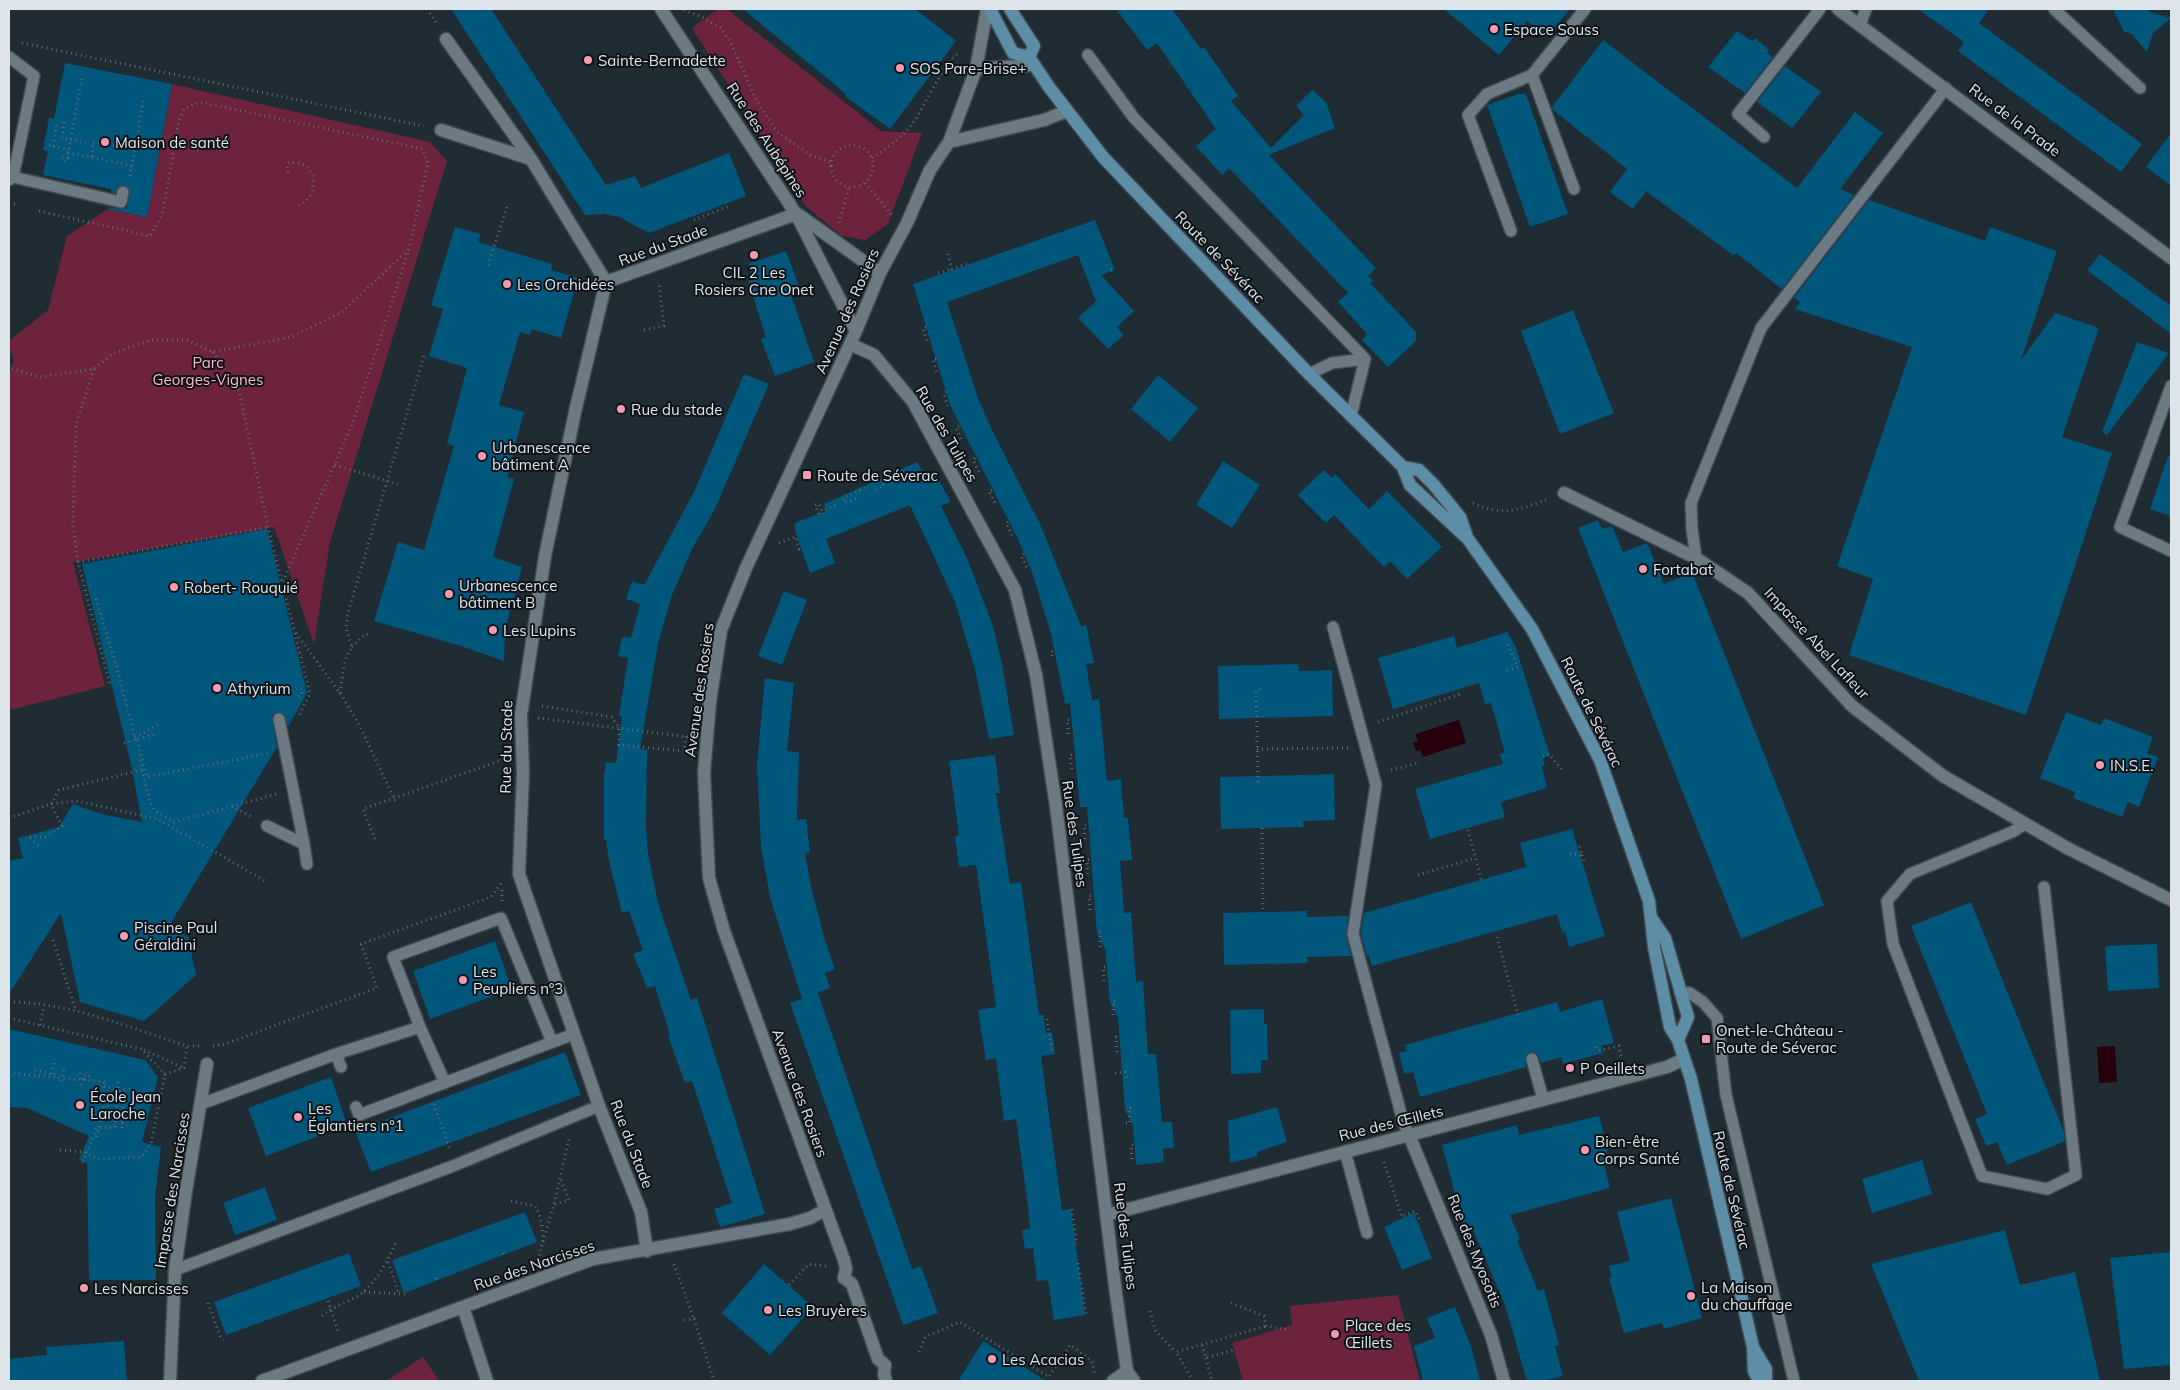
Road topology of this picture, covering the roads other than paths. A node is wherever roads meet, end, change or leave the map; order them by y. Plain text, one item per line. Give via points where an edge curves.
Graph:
1 (661, 9) edge
2 (988, 9) edge
3 (1010, 9) edge
4 (1585, 9) edge
5 (1820, 9) edge
6 (1838, 9) edge
7 (1866, 9) edge
8 (2054, 9) edge
9 (1860, 25) junction
10 (446, 39) dead end
11 (1088, 54) dead end
12 (9, 57) edge
13 (1031, 61) junction
14 (976, 69) junction
15 (1532, 76) junction
16 (1946, 88) junction
17 (2140, 88) dead end
18 (1068, 111) junction
19 (441, 130) road end
20 (1764, 137) dead end
21 (949, 142) junction
22 (531, 159) junction
23 (11, 179) edge
24 (1574, 189) dead end
25 (123, 192) dead end
26 (796, 214) junction
27 (1512, 231) dead end
28 (2171, 258) edge
29 (880, 273) junction
30 (606, 282) junction
31 (856, 331) junction
32 (850, 344) junction
33 (1365, 359) junction
34 (1309, 374) junction
35 (2171, 386) edge
36 (1351, 416) junction
37 (1564, 494) road end
38 (2171, 551) edge
39 (1696, 558) junction
40 (1334, 628) dead end
41 (279, 719) dead end
42 (2025, 824) junction
43 (267, 826) road end
44 (304, 844) junction
45 (307, 864) dead end
46 (2044, 887) dead end
47 (2171, 900) edge
48 (1651, 917) junction
49 (1680, 992) junction
50 (420, 1027) junction
51 (574, 1034) junction
52 (1678, 1040) junction
53 (552, 1042) junction
54 (336, 1054) junction
55 (1532, 1059) dead end
56 (1684, 1060) junction
57 (207, 1064) dead end
58 (341, 1067) dead end
59 (445, 1083) junction
60 (1543, 1100) junction
61 (201, 1104) junction
62 (599, 1106) junction
63 (356, 1107) dead end
64 (1410, 1135) junction
65 (1346, 1151) junction
66 (825, 1210) junction
67 (1106, 1215) junction
68 (1367, 1233) dead end
69 (647, 1251) junction
70 (175, 1270) junction
71 (463, 1307) junction
72 (1753, 1347) junction
73 (1131, 1376) edge
74 (885, 1378) edge
75 (170, 1381) edge
76 (262, 1381) edge
77 (487, 1381) edge
78 (1113, 1381) edge
79 (1504, 1381) edge
80 (1759, 1381) edge
81 (1766, 1381) edge
82 (1794, 1381) edge

1 - 26 street, Rue des Aubépines
2 - 13 main road, Route de Sévérac via 1013,53
2 - 14 street, Avenue des Rosiers
3 - 13 main road via 1034,46
4 - 15 lane
5 - 20 lane via 1738,114
6 - 9 street, Rue de la Prade
7 - 9 lane
8 - 17 lane
9 - 16 street, Rue de la Prade
10 - 22 street
11 - 33 lane via 1134,118
12 - 23 lane via 34,76
13 - 14 street
13 - 18 main road, Route de Sévérac
14 - 21 street, Avenue des Rosiers
15 - 24 lane
15 - 27 lane via 1486,94 1468,115
16 - 28 street, Rue de la Prade
16 - 39 lane via 1761,328 1691,502
18 - 21 street via 1044,120
18 - 34 main road, Route de Sévérac via 1103,157
19 - 22 street
21 - 29 street, Avenue des Rosiers via 930,170
22 - 30 street
23 - 25 lane via 121,202
26 - 29 street, Rue des Aubépines
26 - 30 street, Rue du Stade
26 - 31 street, Rue des Aubépines
29 - 31 street, Avenue des Rosiers
30 - 51 street, Rue du Stade via 545,556 521,714 519,874
31 - 32 street, Avenue des Rosiers
32 - 66 street, Avenue des Rosiers via 746,568 721,630 704,773 709,878 724,931
32 - 67 street, Rue des Tulipes via 874,355 913,402 1015,590 1036,675 1056,806
33 - 34 lane via 1332,363
33 - 36 lane
34 - 36 main road, Route de Sévérac
35 - 38 lane via 2120,527
36 - 48 main road, Route de Sévérac via 1403,466 1419,470 1434,485 1460,517 1468,539 1532,629 1600,760 1649,901
37 - 39 street, Impasse Abel Lafleur
39 - 42 street, Impasse Abel Lafleur via 1748,593 1852,706 1943,776
40 - 64 lane via 1376,785 1353,934 1403,1121
41 - 44 lane
42 - 46 lane via 1910,874 1887,901 1893,944 1982,1176 2047,1189 2076,1175
42 - 47 street, Impasse Abel Lafleur
43 - 44 lane
44 - 45 lane
48 - 49 main road, Route de Sévérac via 1665,938
48 - 52 main road, Route de Sévérac via 1670,1026
49 - 52 main road, Route de Sévérac via 1688,1018
49 - 82 lane via 1690,993 1703,1002 1717,1018 1726,1095
50 - 53 lane via 393,958 501,918
50 - 54 lane
50 - 59 lane
51 - 53 lane
51 - 62 street, Rue du Stade
52 - 56 main road, Route de Sévérac
53 - 59 lane
54 - 58 lane
54 - 61 lane
55 - 60 lane
56 - 60 street, Rue des Œillets via 1667,1068
56 - 72 main road, Route de Sévérac
57 - 61 street, Impasse des Narcisses
59 - 63 lane via 359,1115
60 - 64 street, Rue des Œillets
61 - 70 street, Impasse des Narcisses
62 - 69 street, Rue du Stade via 641,1212
62 - 70 lane via 453,1166
64 - 65 street, Rue des Œillets
64 - 79 street, Rue des Myosotis via 1491,1335
65 - 67 street, Rue des Œillets
65 - 68 lane
66 - 69 street, Rue des Narcisses via 790,1224
66 - 74 street, Avenue des Rosiers via 846,1269 854,1273 852,1284 878,1359 885,1365
67 - 73 street, Rue des Tulipes
69 - 71 street, Rue des Narcisses via 593,1260
70 - 75 street, Impasse des Narcisses
71 - 76 street, Rue des Narcisses
71 - 77 street
72 - 80 main road, Route de Sévérac via 1754,1371
72 - 81 main road, Route de Sévérac via 1766,1369
73 - 78 street

